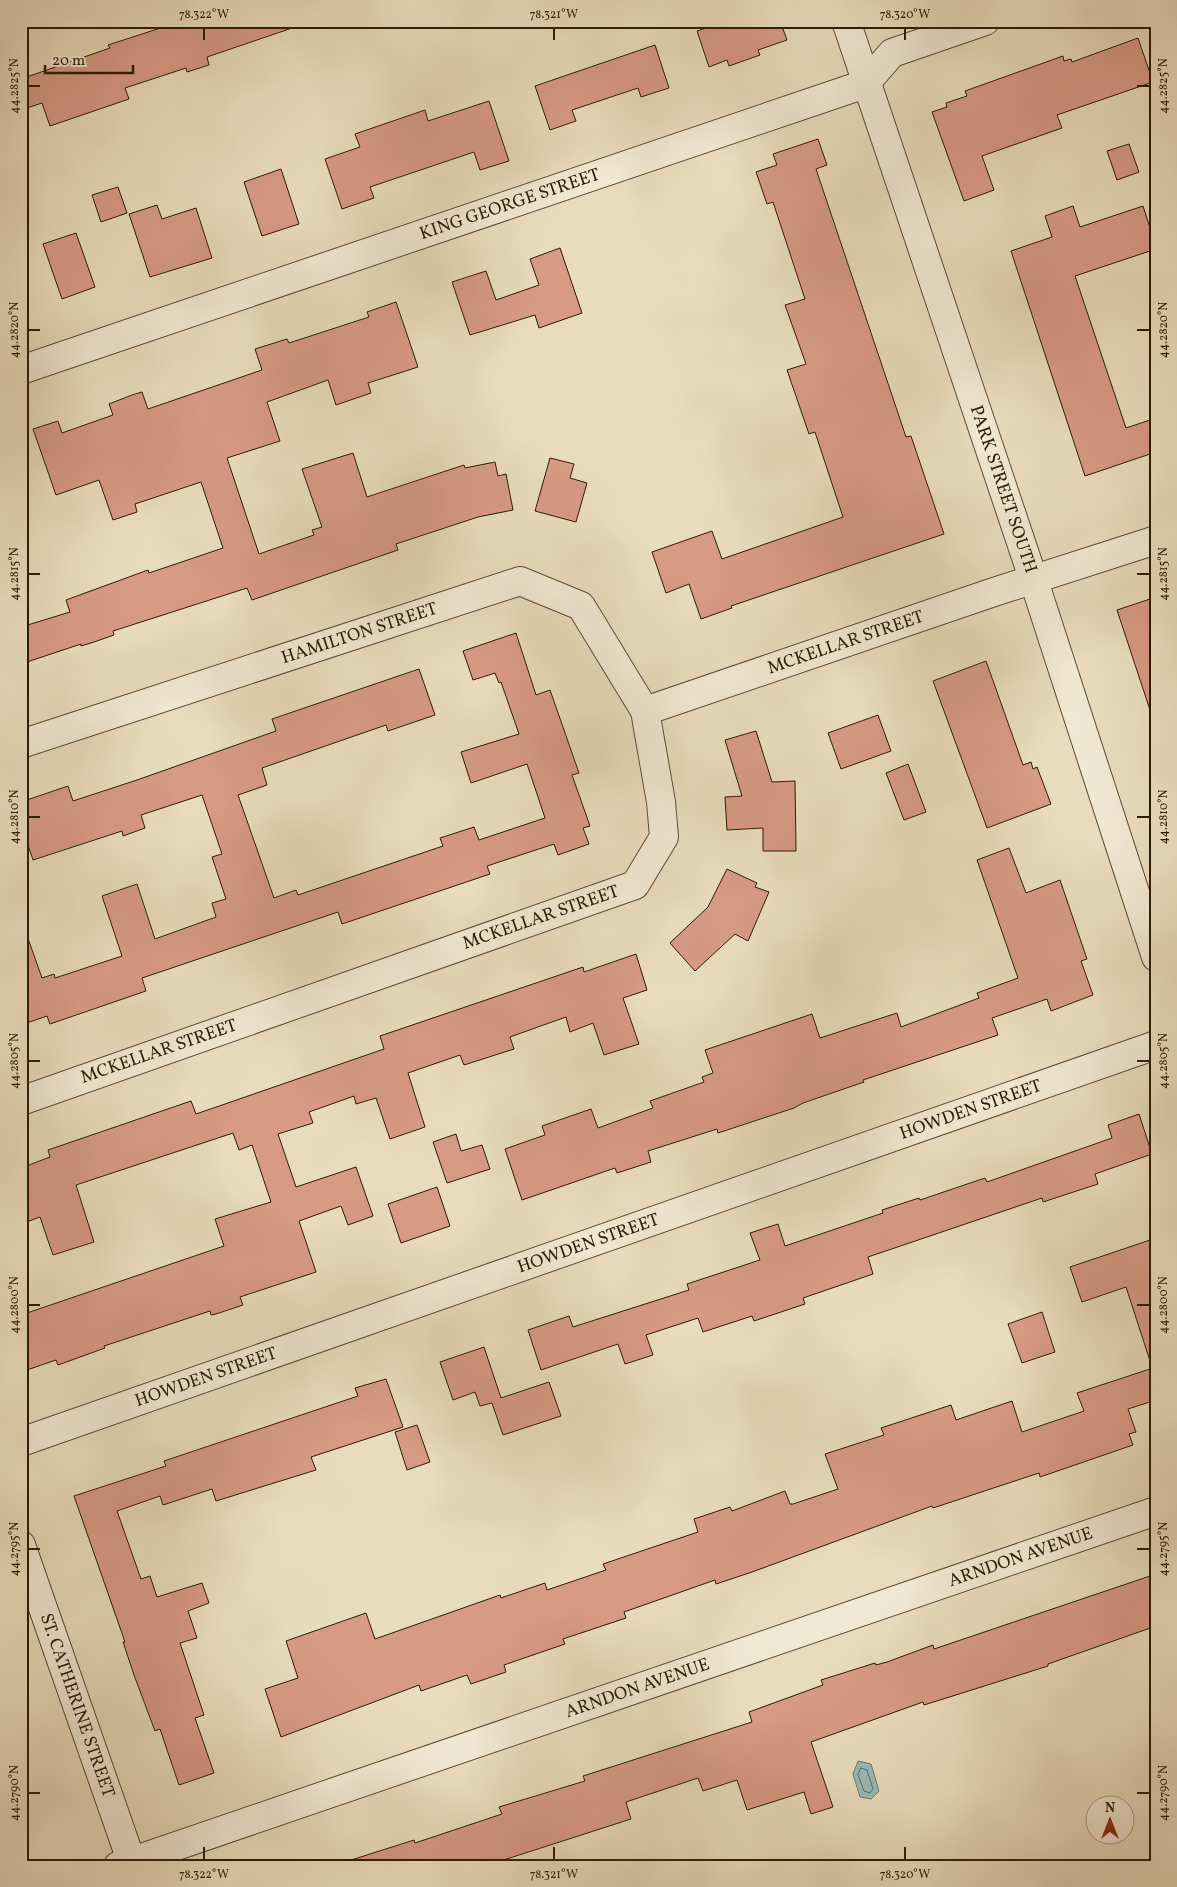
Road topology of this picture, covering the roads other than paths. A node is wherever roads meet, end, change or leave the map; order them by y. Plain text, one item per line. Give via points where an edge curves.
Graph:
1 (846, 21) edge
2 (986, 21) edge
3 (865, 84) junction
4 (21, 370) edge
5 (1156, 540) edge
6 (1034, 580) junction
7 (645, 711) junction
8 (21, 744) edge
9 (1156, 957) edge
10 (1156, 1045) edge
11 (21, 1101) edge
12 (21, 1442) edge
13 (1156, 1511) edge
14 (21, 1545) edge
15 (127, 1864) edge

1 - 3 street, PARK STREET SOUTH
2 - 3 street via 892,53
3 - 4 street, KING GEORGE STREET
3 - 6 street, PARK STREET SOUTH
5 - 6 street, MCKELLAR STREET
6 - 7 street, MCKELLAR STREET
6 - 9 street, PARK STREET SOUTH
7 - 8 street, HAMILTON STREET via 581,606 520,582
7 - 11 street, MCKELLAR STREET via 664,836 635,885
10 - 12 street, HOWDEN STREET
13 - 15 street, ARNDON AVENUE
14 - 15 street, ST. CATHERINE STREET

